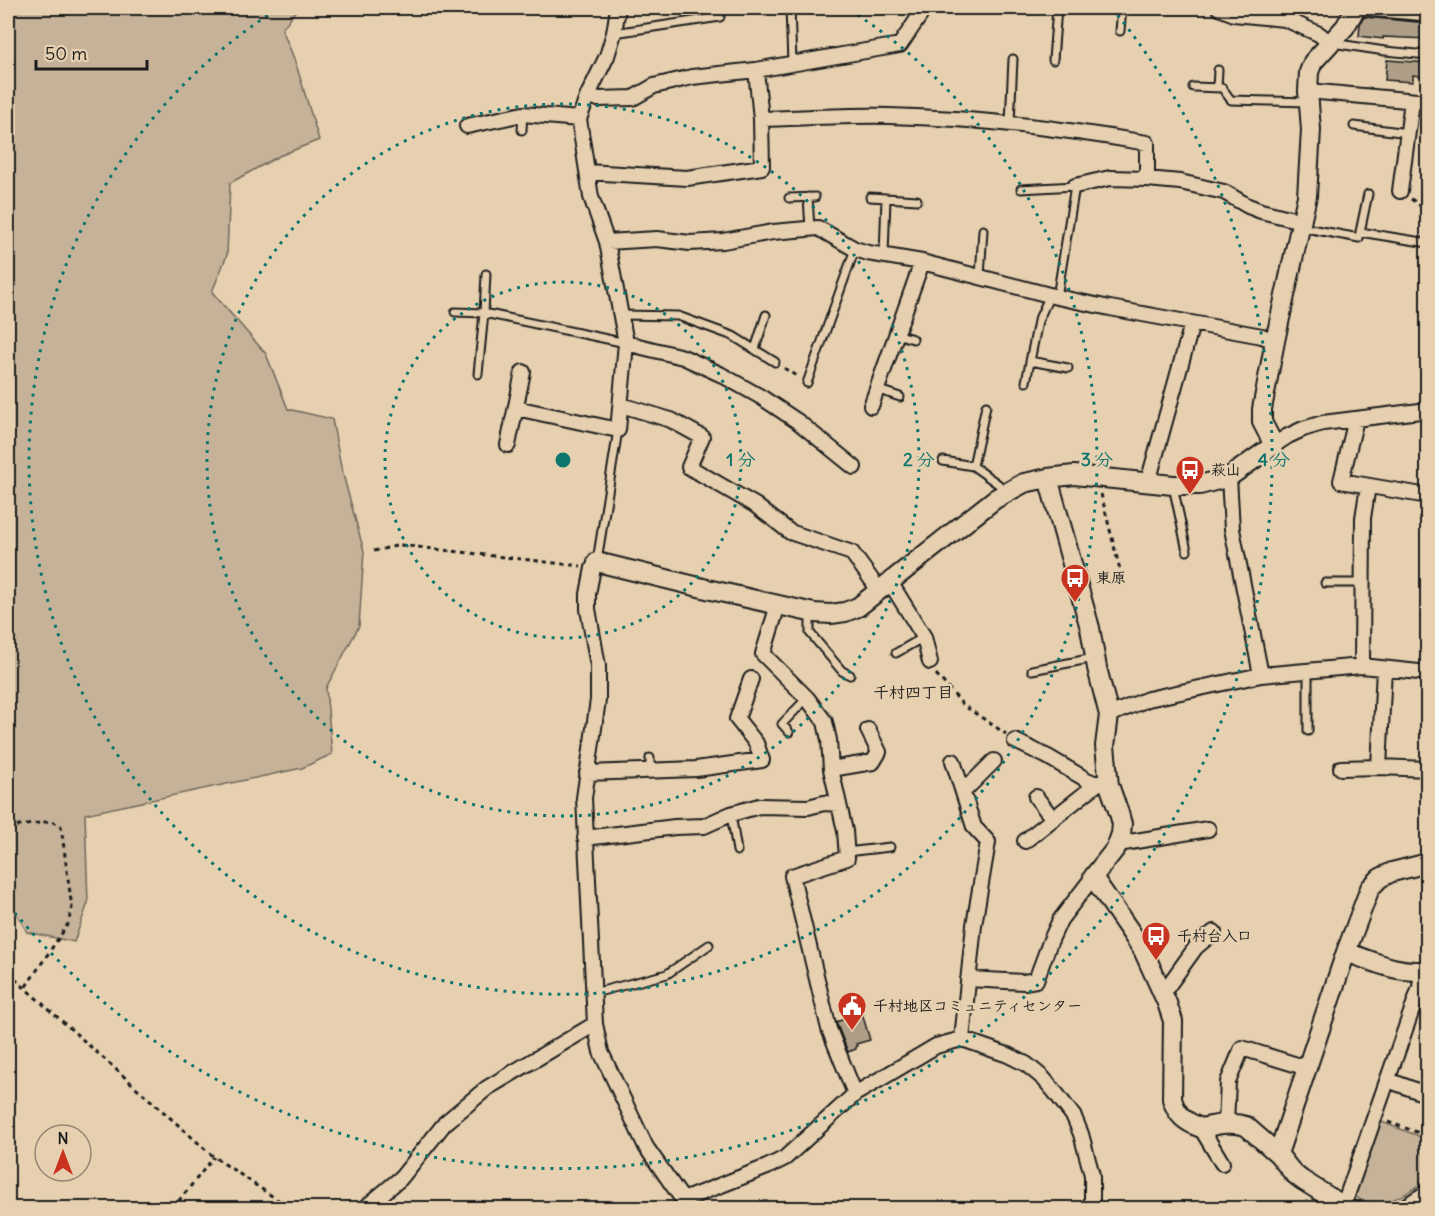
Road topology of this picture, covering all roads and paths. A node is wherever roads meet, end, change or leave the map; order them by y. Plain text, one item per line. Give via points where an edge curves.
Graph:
1 (618, 8) edge
2 (790, 8) edge
3 (925, 8) edge
4 (1057, 8) edge
5 (1122, 8) edge
6 (1219, 8) edge
7 (1356, 9) edge
8 (720, 17) dead end
9 (1428, 17) edge
10 (1120, 31) dead end
11 (614, 33) junction
12 (1330, 43) junction
13 (1428, 55) edge
14 (1013, 59) dead end
15 (1053, 60) dead end
16 (792, 63) junction
17 (756, 69) junction
18 (1218, 70) dead end
19 (1193, 87) dead end
20 (1217, 88) junction
21 (588, 95) junction
22 (1309, 97) junction
23 (1412, 101) junction
24 (1428, 102) edge
25 (523, 114) junction
26 (579, 119) junction
27 (761, 119) junction
28 (1010, 123) junction
29 (466, 126) dead end
30 (1354, 126) dead end
31 (522, 130) dead end
32 (1408, 133) junction
33 (587, 172) junction
34 (1147, 178) junction
35 (1076, 186) junction
36 (1021, 189) dead end
37 (1400, 191) joint
38 (1368, 194) dead end
39 (870, 197) dead end
40 (789, 198) dead end
41 (886, 198) junction
42 (917, 200) dead end
43 (1428, 210) edge
44 (1301, 224) junction
45 (810, 229) junction
46 (983, 230) dead end
47 (1360, 232) junction
48 (607, 242) junction
49 (1428, 243) edge
50 (855, 249) junction
51 (884, 255) junction
52 (921, 262) junction
53 (486, 274) dead end
54 (980, 276) junction
55 (1053, 296) junction
56 (455, 312) dead end
57 (484, 313) junction
58 (621, 315) junction
59 (766, 315) dead end
60 (1192, 324) junction
61 (896, 334) junction
62 (913, 339) dead end
63 (1275, 341) junction
64 (626, 343) junction
65 (755, 349) junction
66 (1030, 361) junction
67 (775, 362) joint
68 (1068, 368) dead end
69 (523, 372) dead end
70 (478, 374) dead end
71 (1026, 382) dead end
72 (807, 383) joint
73 (876, 389) junction
74 (900, 397) dead end
75 (621, 405) junction
76 (871, 406) dead end
77 (986, 406) dead end
78 (516, 408) junction
79 (1428, 410) edge
80 (1356, 419) junction
81 (618, 430) junction
82 (508, 445) dead end
83 (1274, 446) junction
84 (943, 461) dead end
85 (973, 466) junction
86 (854, 467) dead end
87 (1097, 477) junction
88 (1229, 477) junction
89 (1048, 478) junction
90 (1148, 482) junction
91 (1173, 485) junction
92 (1368, 486) junction
93 (1006, 492) junction
94 (1428, 496) edge
95 (374, 551) dead end
96 (1187, 551) dead end
97 (1362, 555) junction
98 (1377, 556) dead end
99 (595, 565) junction
100 (1121, 574) dead end
101 (1325, 583) dead end
102 (1362, 583) junction
103 (884, 586) junction
104 (778, 605) junction
105 (810, 612) junction
106 (924, 637) junction
107 (896, 653) dead end
108 (1095, 657) junction
109 (833, 661) junction
110 (930, 662) joint
111 (825, 666) dead end
112 (1362, 666) junction
113 (1384, 669) junction
114 (1032, 670) dead end
115 (1308, 671) junction
116 (1428, 673) edge
117 (850, 675) dead end
118 (1261, 675) junction
119 (751, 679) dead end
120 (807, 698) junction
121 (1109, 715) junction
122 (1308, 731) dead end
123 (789, 732) dead end
124 (875, 736) dead end
125 (1015, 741) joint
126 (953, 761) dead end
127 (994, 761) dead end
128 (1379, 767) junction
129 (1341, 768) dead end
130 (831, 769) junction
131 (1428, 769) edge
132 (587, 773) junction
133 (1102, 782) junction
134 (963, 792) junction
135 (1036, 797) dead end
136 (839, 804) junction
137 (731, 814) junction
138 (1053, 819) junction
139 (8, 828) edge
140 (1208, 828) dead end
141 (585, 838) junction
142 (1024, 841) dead end
143 (1118, 844) junction
144 (890, 847) dead end
145 (737, 851) dead end
146 (846, 852) junction
147 (1428, 863) edge
148 (1093, 877) junction
149 (1214, 932) dead end
150 (709, 945) dead end
151 (1346, 952) junction
152 (1425, 971) edge
153 (8, 973) edge
154 (968, 980) junction
155 (25, 988) junction
156 (1162, 993) junction
157 (593, 994) junction
158 (595, 1024) junction
159 (962, 1039) junction
160 (1307, 1068) junction
161 (1388, 1080) junction
162 (855, 1094) junction
163 (1428, 1095) edge
164 (1375, 1117) junction
165 (1226, 1123) junction
166 (1201, 1128) junction
167 (1428, 1136) edge
168 (1278, 1154) junction
169 (214, 1157) junction
170 (1222, 1163) dead end
171 (1428, 1194) edge
172 (685, 1204) edge
173 (1345, 1208) edge
174 (173, 1209) edge
175 (290, 1209) edge
176 (365, 1209) edge
177 (1092, 1209) edge
178 (1406, 1209) edge

1 - 11 street
2 - 16 lane
3 - 16 street via 900,45
4 - 15 lane
5 - 10 lane
6 - 12 street via 1234,14 1285,19
7 - 9 lane
7 - 12 street
8 - 11 lane
11 - 21 street
12 - 13 lane
12 - 22 street via 1310,72
14 - 28 lane
16 - 17 street
17 - 21 street via 673,81 633,98 598,99
17 - 27 street
18 - 20 lane
19 - 20 lane
20 - 22 lane via 1222,88 1231,100
21 - 26 street
22 - 23 street
22 - 44 street via 1310,166
23 - 24 street
23 - 32 street
25 - 26 street
25 - 29 street
25 - 31 lane
26 - 33 street
27 - 28 street via 887,116
27 - 33 street via 762,167 687,178
28 - 34 street via 1147,143
30 - 32 lane
32 - 37 street
33 - 48 street via 591,197
34 - 35 street via 1110,178
34 - 44 street via 1224,192 1248,206
35 - 36 lane
35 - 55 lane
37 - 43 path
38 - 47 lane
39 - 41 lane
40 - 45 lane via 811,197
41 - 42 lane
41 - 51 lane
44 - 47 lane via 1359,238
44 - 63 street
45 - 48 street via 723,241
45 - 50 street via 819,228
46 - 54 lane
47 - 49 lane
48 - 58 street
50 - 51 street
50 - 72 lane
51 - 52 street
52 - 54 street
52 - 61 street
53 - 57 lane
54 - 55 street
55 - 60 street
55 - 66 lane via 1038,321
56 - 57 lane
57 - 64 lane
57 - 70 lane
58 - 64 street
58 - 65 lane via 678,316 733,336
59 - 65 lane
60 - 63 street
60 - 90 street
61 - 62 lane
61 - 73 street
63 - 83 street via 1262,409 1262,422
64 - 75 street
64 - 86 street via 683,357 730,380 797,420
65 - 67 lane
66 - 68 lane
66 - 71 lane
67 - 72 path
69 - 78 street
73 - 74 lane
73 - 76 street
75 - 81 street
75 - 103 street via 671,420 702,437 688,467 755,505 790,532 852,553
77 - 85 lane
78 - 81 street
78 - 82 street
79 - 80 street
80 - 83 street via 1303,429
80 - 92 street via 1341,481
81 - 99 lane
83 - 88 street
84 - 85 lane
85 - 93 lane
87 - 89 street
87 - 90 street
87 - 100 path
88 - 91 street via 1200,485
88 - 118 street via 1232,529
89 - 93 street
89 - 108 street
90 - 91 street
91 - 96 lane
92 - 94 street
92 - 97 street
93 - 103 street
95 - 99 path via 400,545
97 - 98 street
97 - 102 street
99 - 104 street
99 - 132 street via 588,609 598,666 598,700
101 - 102 lane
102 - 112 street
103 - 105 street via 858,607 845,612
103 - 106 street
104 - 105 street
104 - 120 street via 763,654
105 - 109 lane via 810,633
106 - 107 lane
106 - 110 street
108 - 114 lane
108 - 121 street
109 - 111 lane
109 - 117 lane
110 - 125 path via 963,705
112 - 113 street
112 - 115 street
113 - 116 street
113 - 128 street
115 - 118 street
115 - 122 lane
118 - 121 street via 1148,699
119 - 132 street via 737,719 756,743 762,760 706,768 650,764
120 - 123 lane via 782,724
120 - 130 street via 825,722
121 - 133 street
124 - 130 street via 879,752 873,762
125 - 133 street via 1087,780
126 - 134 street
127 - 134 street
128 - 129 street
128 - 131 street
130 - 136 street
132 - 141 street
133 - 138 street
133 - 143 street via 1122,824
134 - 154 street via 974,827 988,842
135 - 138 street
136 - 137 street via 759,806
136 - 146 street
137 - 141 street via 704,826
137 - 145 lane
138 - 142 street
139 - 155 path via 51,821 62,826 72,908 68,924
140 - 143 street
141 - 157 street
143 - 148 street
144 - 146 lane
146 - 162 street via 847,858 792,876 829,1029
147 - 151 street via 1392,872 1370,888
148 - 154 street via 1060,920 1036,980
148 - 156 street via 1143,950
149 - 156 street via 1196,947
150 - 157 lane via 667,974
151 - 152 street via 1408,972
151 - 160 street
152 - 161 street
153 - 155 path
154 - 159 street
155 - 169 path
156 - 166 street via 1173,1021 1172,1099 1182,1117
157 - 158 street
158 - 172 street via 601,1053 646,1147
158 - 176 street via 487,1088 445,1123 401,1178
159 - 162 street via 936,1046
159 - 177 street via 1026,1064 1055,1092 1081,1134 1092,1175
160 - 165 street via 1242,1048 1228,1082
160 - 168 street
161 - 163 street
161 - 164 street
162 - 172 street via 785,1158
164 - 167 path
164 - 173 street
165 - 166 street
165 - 168 street via 1246,1126
166 - 170 street
168 - 173 street via 1293,1173
169 - 174 path
169 - 175 path
171 - 178 street

